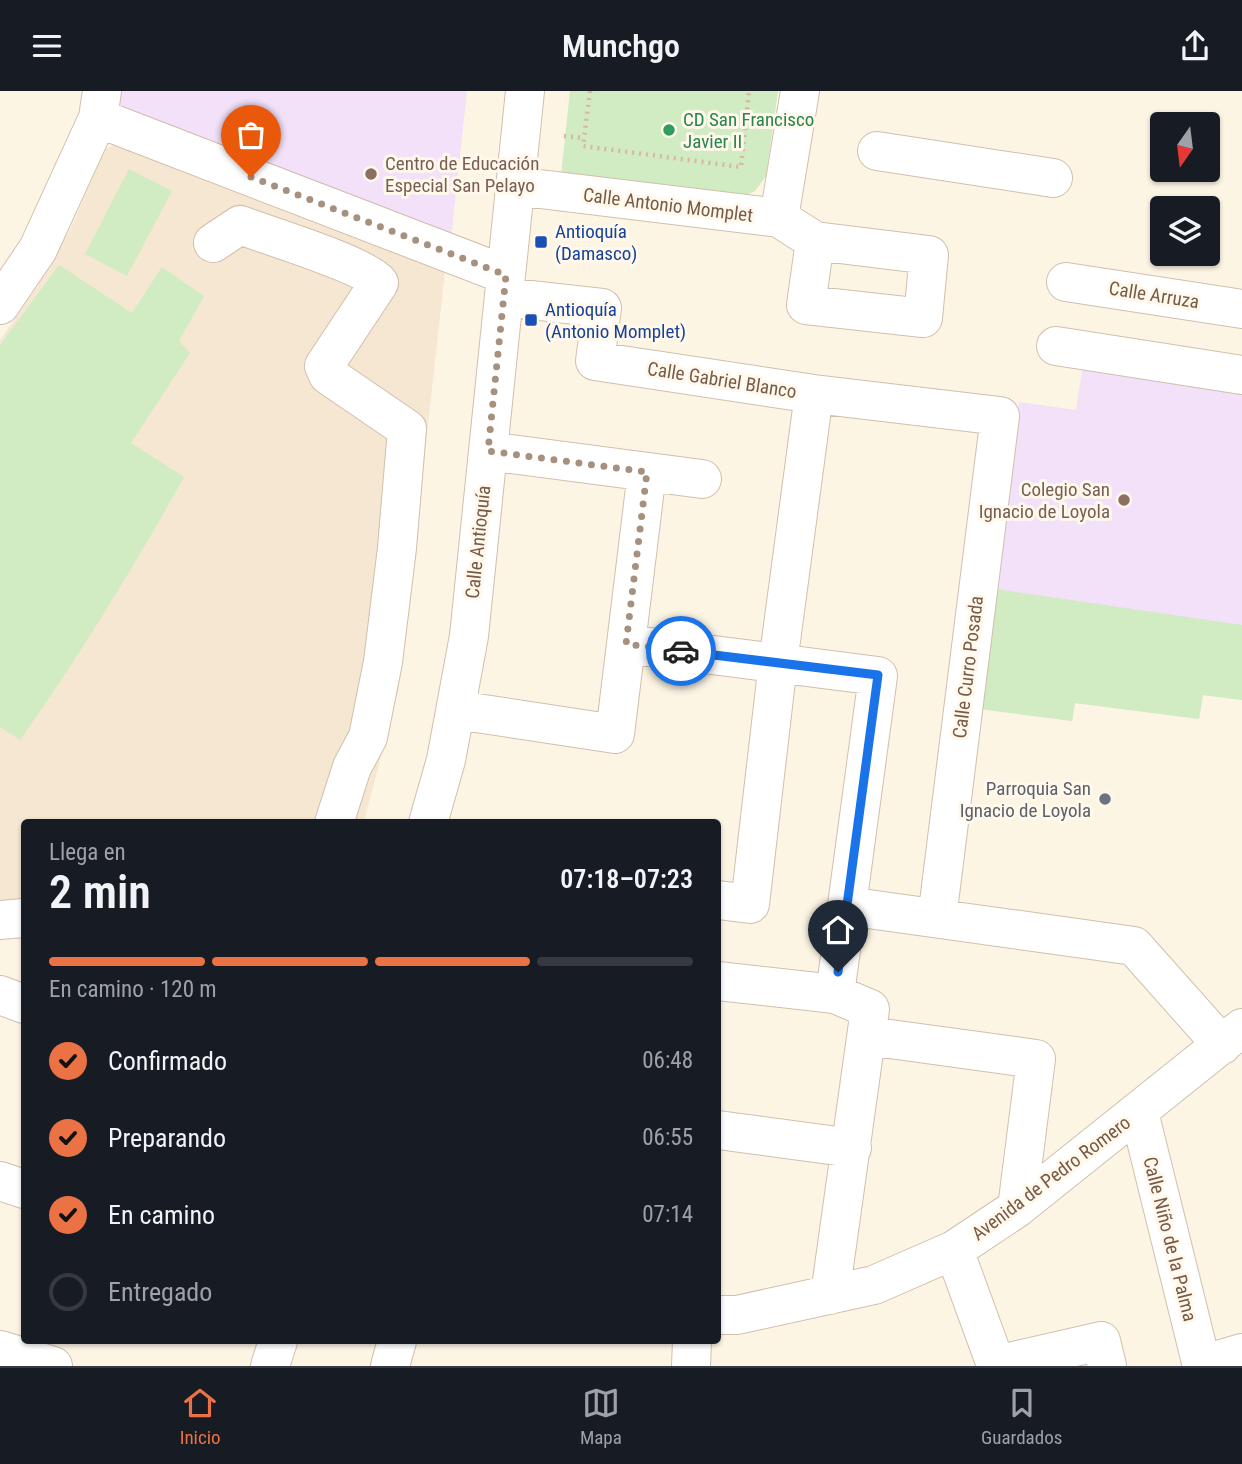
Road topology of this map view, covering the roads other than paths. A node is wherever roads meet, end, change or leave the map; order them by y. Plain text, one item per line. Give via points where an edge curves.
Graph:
1 (525, 91) edge
2 (800, 91) edge
3 (100, 104) edge
4 (877, 151) dead end
5 (1053, 178) dead end
6 (515, 186) junction
7 (779, 218) junction
8 (815, 241) dead end
9 (213, 243) dead end
10 (1066, 282) dead end
11 (505, 286) junction
12 (0, 305) edge
13 (1242, 309) edge
14 (1056, 346) dead end
15 (1242, 375) edge
16 (814, 394) junction
17 (1000, 416) joint
18 (488, 451) junction
19 (647, 472) junction
20 (702, 479) dead end
21 (626, 644) junction
22 (778, 663) junction
23 (457, 710) junction
24 (335, 819) edge
25 (429, 819) edge
26 (721, 900) edge
27 (847, 906) junction
28 (21, 918) edge
29 (937, 918) junction
30 (0, 920) edge
31 (721, 981) edge
32 (835, 994) junction
33 (0, 995) edge
34 (21, 1003) edge
35 (868, 1036) junction
36 (1232, 1037) edge
37 (1139, 1112) junction
38 (721, 1129) edge
39 (852, 1148) junction
40 (0, 1181) edge
41 (21, 1188) edge
42 (1017, 1208) junction
43 (954, 1250) junction
44 (830, 1295) junction
45 (721, 1315) edge
46 (68, 1344) edge
47 (277, 1344) edge
48 (396, 1344) edge
49 (692, 1344) edge
50 (0, 1350) edge
51 (1242, 1353) edge
52 (1202, 1365) edge
53 (53, 1366) edge
54 (61, 1366) edge
55 (270, 1366) edge
56 (390, 1366) edge
57 (691, 1366) edge
58 (1107, 1366) edge

1 - 6 street, Calle Antioquía
2 - 7 street
3 - 11 street, Calle Gabriel Blanco
3 - 12 street via 38,249
4 - 5 street
6 - 7 street, Calle Antonio Momplet
6 - 11 street, Calle Antioquía
7 - 8 street, Calle Antonio Momplet
9 - 24 street via 240,225 340,262 379,283 324,366 328,375 407,429 383,662 368,737 352,767
10 - 13 street, Calle Arruza
11 - 16 street, Calle Gabriel Blanco via 602,308 595,361
11 - 18 street, Calle Antioquía
14 - 15 street
16 - 17 street, Calle Gabriel Blanco
16 - 22 street
17 - 29 street, Calle Curro Posada
18 - 19 street
18 - 23 street, Calle Antioquía
19 - 20 street
19 - 21 street
21 - 22 street
21 - 23 street via 615,734
22 - 26 street via 750,904
22 - 27 street via 878,675
23 - 25 street, Calle Antioquía
27 - 29 street
27 - 32 street
28 - 30 street
29 - 36 street via 1134,946
31 - 32 street
32 - 35 street via 870,1009
33 - 34 street
35 - 39 street
35 - 42 street via 1036,1059
36 - 37 street, Avenida de Pedro Romero
37 - 42 street, Avenida de Pedro Romero
37 - 52 street, Calle Niño de la Palma
38 - 39 street
39 - 44 street
40 - 41 street
42 - 43 street, Avenida de Pedro Romero
43 - 44 street, Avenida de Pedro Romero via 874,1285
43 - 58 street via 996,1364 1101,1341
44 - 45 street, Avenida de Pedro Romero
46 - 54 street
47 - 55 street
48 - 56 street
49 - 57 street
50 - 53 street
51 - 52 street

